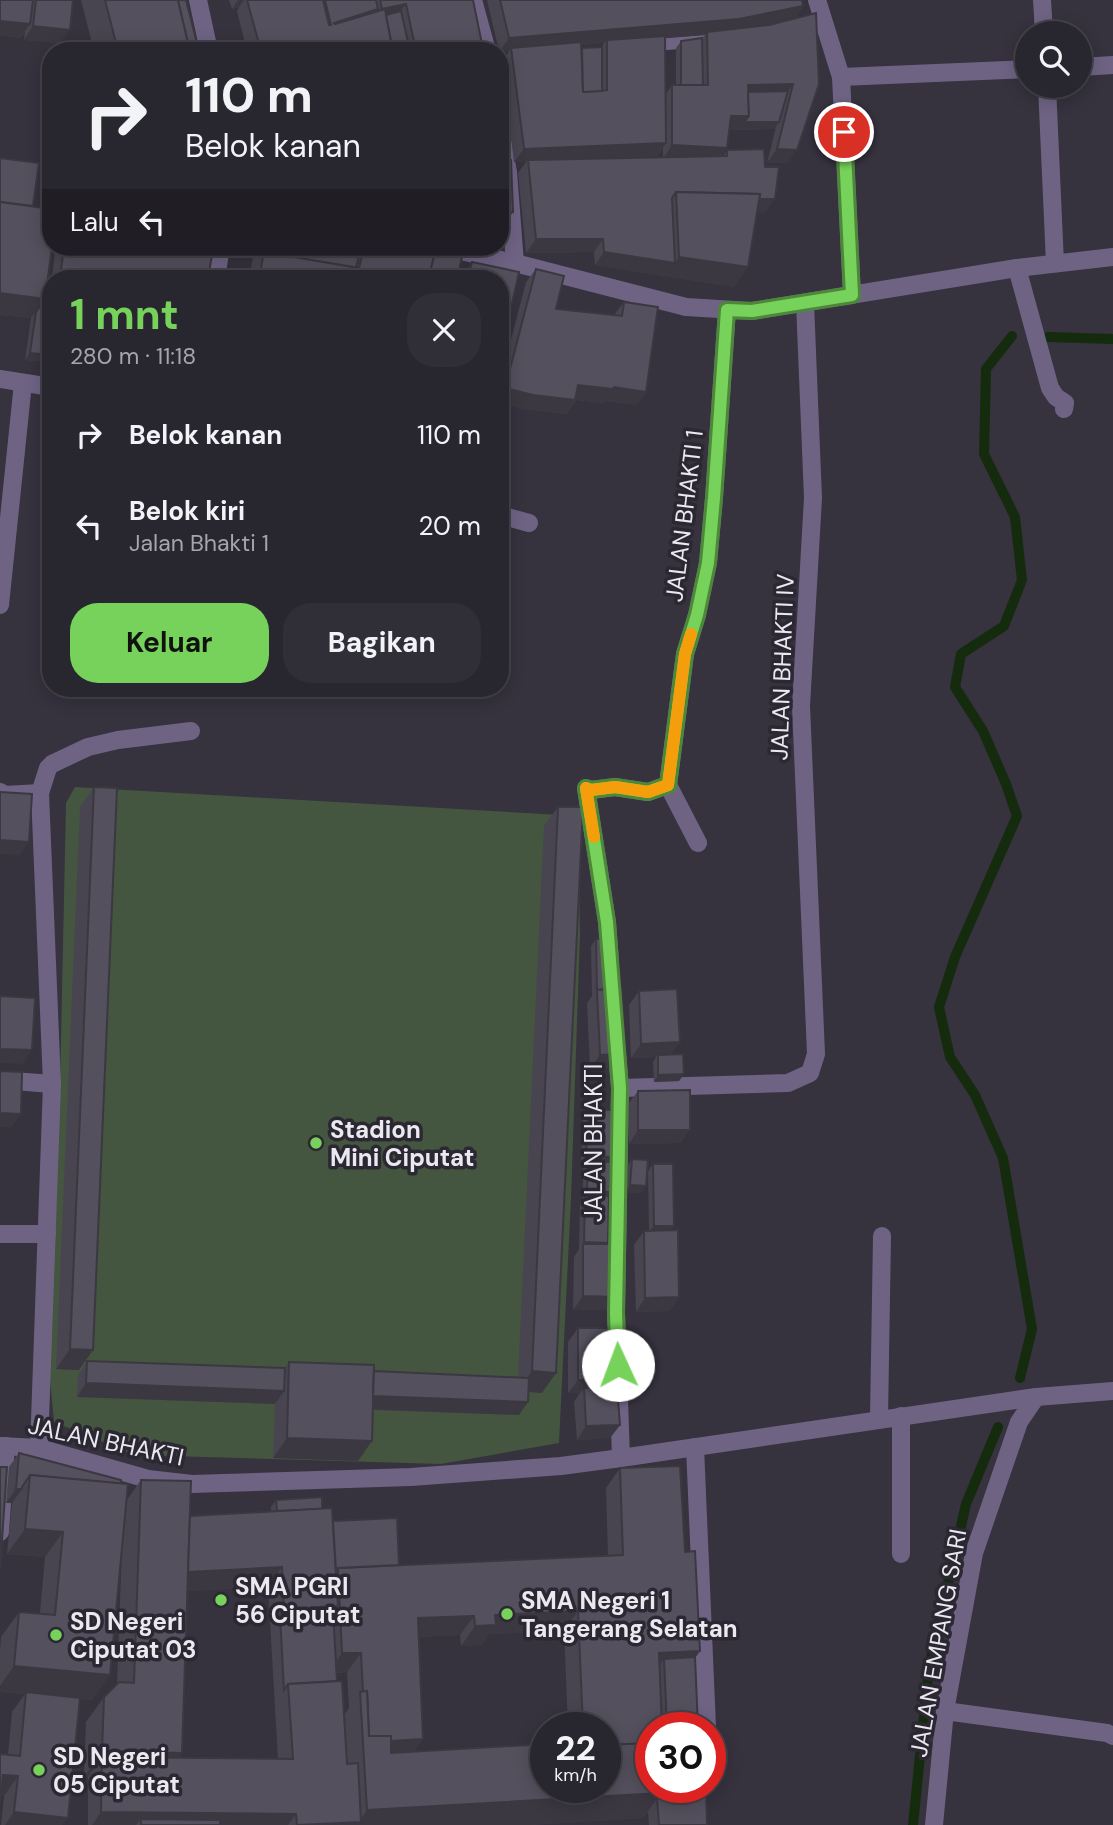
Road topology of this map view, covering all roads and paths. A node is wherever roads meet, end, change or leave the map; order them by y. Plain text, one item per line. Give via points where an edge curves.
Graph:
1 (198, 0) edge
2 (473, 0) edge
3 (817, 0) edge
4 (1042, 0) edge
5 (1043, 21) edge
6 (741, 34) edge
7 (207, 42) edge
8 (491, 42) edge
9 (622, 45) edge
10 (1113, 65) edge
11 (1092, 66) edge
12 (1015, 69) edge
13 (841, 76) junction
14 (1048, 98) edge
15 (509, 154) edge
16 (483, 256) edge
17 (1113, 257) edge
18 (515, 263) junction
19 (1055, 263) junction
20 (1017, 268) junction
21 (852, 295) junction
22 (805, 303) junction
23 (727, 310) junction
24 (0, 379) edge
25 (23, 383) junction
26 (42, 386) edge
27 (1064, 409) dead end
28 (509, 517) edge
29 (529, 523) dead end
30 (0, 605) edge
31 (191, 731) dead end
32 (668, 785) junction
33 (0, 792) edge
34 (40, 793) junction
35 (698, 844) dead end
36 (611, 981) edge
37 (615, 1021) edge
38 (0, 1080) edge
39 (52, 1084) junction
40 (620, 1088) junction
41 (0, 1234) edge
42 (47, 1234) junction
43 (882, 1236) dead end
44 (1113, 1391) edge
45 (1036, 1397) junction
46 (901, 1416) junction
47 (879, 1419) junction
48 (3, 1446) edge
49 (695, 1447) junction
50 (39, 1448) junction
51 (621, 1458) junction
52 (0, 1532) edge
53 (901, 1554) dead end
54 (945, 1711) junction
55 (706, 1712) edge
56 (1113, 1736) edge
57 (934, 1825) edge

1 - 7 street
2 - 8 street
3 - 13 street
4 - 5 street
6 - 9 street
10 - 11 street
12 - 13 street
13 - 21 street
14 - 19 street
15 - 18 street via 515,172
16 - 18 street
17 - 19 street
18 - 23 street via 686,307
19 - 20 street
20 - 21 street
20 - 27 street via 1050,387 1065,403
21 - 22 street
22 - 23 street
22 - 40 street, JALAN BHAKTI IV via 813,498 800,706 816,1054 810,1073 788,1083
23 - 32 street, JALAN BHAKTI 1 via 708,563 685,654
24 - 25 street
25 - 26 street
25 - 30 street
28 - 29 street
31 - 34 street via 88,747 52,764
32 - 35 street
32 - 36 street via 648,792 586,788 607,922
33 - 34 street
34 - 39 street
37 - 40 street, JALAN BHAKTI
38 - 39 street
39 - 42 street
40 - 51 street, JALAN BHAKTI via 616,1313
41 - 42 street
42 - 50 street
43 - 47 street
44 - 45 street, JALAN BHAKTI
45 - 46 street, JALAN BHAKTI
45 - 54 street, JALAN EMPANG SARI via 1019,1422 974,1553
46 - 47 street, JALAN BHAKTI
46 - 53 street
47 - 49 street, JALAN BHAKTI
48 - 50 street, JALAN BHAKTI
48 - 52 street
49 - 51 street, JALAN BHAKTI
49 - 55 street
50 - 51 street, JALAN BHAKTI via 115,1476 192,1484 411,1477
54 - 56 street
54 - 57 street, JALAN EMPANG SARI

